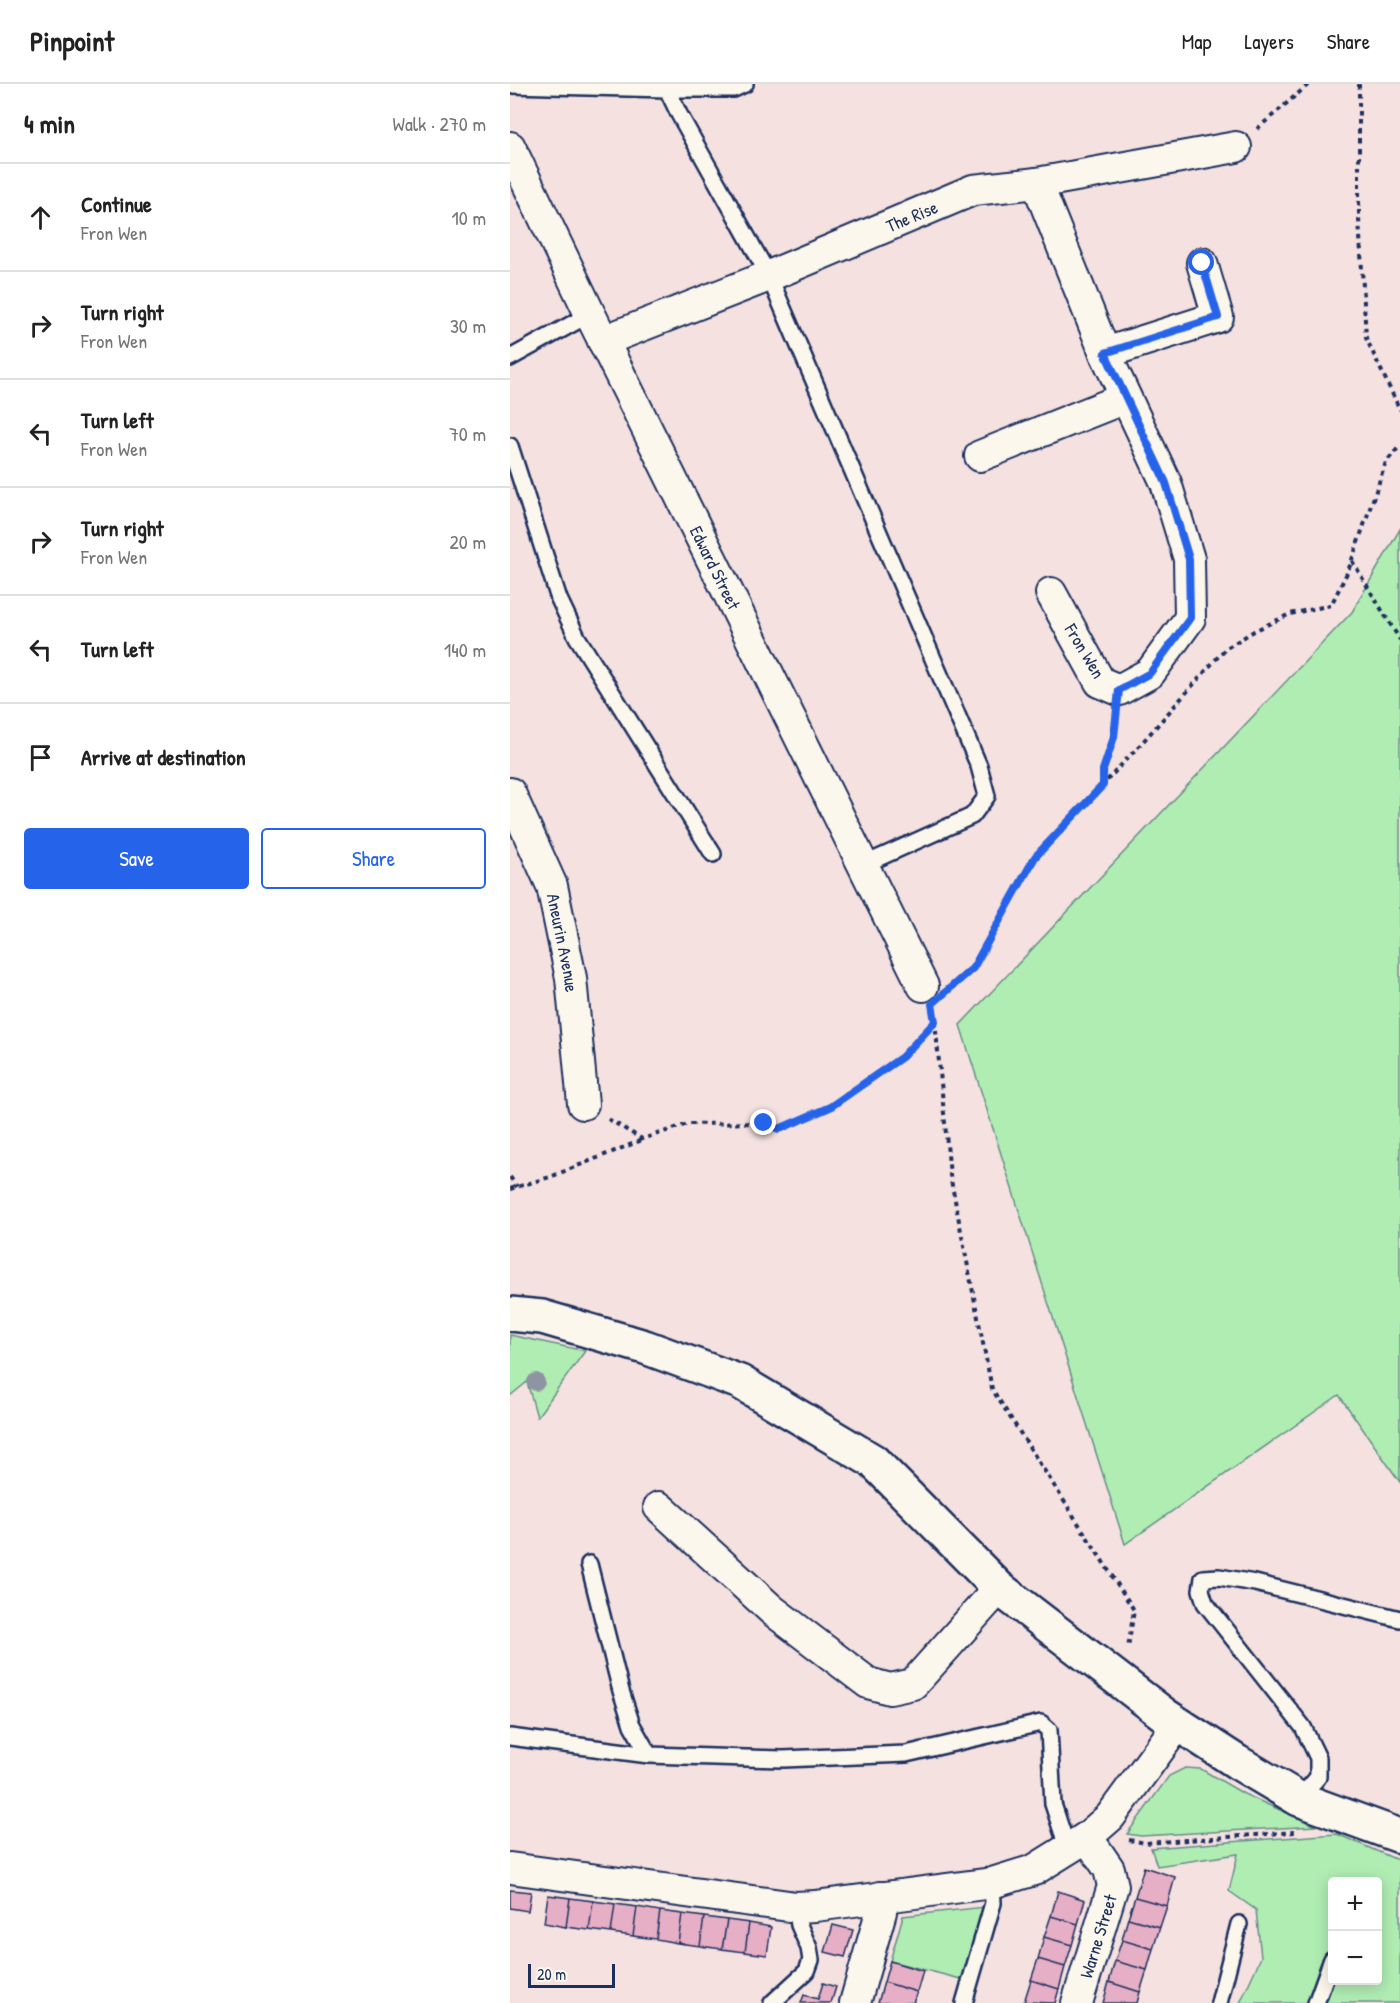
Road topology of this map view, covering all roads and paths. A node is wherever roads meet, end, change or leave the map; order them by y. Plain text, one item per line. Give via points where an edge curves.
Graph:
1 (746, 84) edge
2 (1309, 84) edge
3 (1359, 84) edge
4 (510, 85) edge
5 (667, 87) edge
6 (510, 147) edge
7 (1236, 147) joint
8 (1036, 183) junction
9 (1202, 263) dead end
10 (769, 276) junction
11 (590, 314) junction
12 (603, 340) junction
13 (1105, 353) junction
14 (510, 358) edge
15 (1125, 398) junction
16 (1400, 410) edge
17 (510, 446) edge
18 (1400, 446) edge
19 (980, 456) dead end
20 (1352, 561) junction
21 (1051, 593) dead end
22 (1400, 640) edge
23 (1119, 690) junction
24 (1103, 785) junction
25 (510, 793) edge
26 (713, 854) dead end
27 (863, 865) junction
28 (928, 995) junction
29 (935, 1022) junction
30 (582, 1104) joint
31 (642, 1139) junction
32 (510, 1177) edge
33 (517, 1187) junction
34 (510, 1189) edge
35 (510, 1314) edge
36 (659, 1507) dead end
37 (589, 1564) dead end
38 (999, 1588) junction
39 (1400, 1619) edge
40 (1122, 1683) junction
41 (1178, 1724) junction
42 (510, 1737) edge
43 (649, 1755) junction
44 (1299, 1798) junction
45 (1296, 1832) dead end
46 (1400, 1836) edge
47 (1126, 1840) dead end
48 (1077, 1844) junction
49 (510, 1868) edge
50 (992, 1883) junction
51 (880, 1897) junction
52 (796, 1907) junction
53 (1239, 1924) dead end
54 (1328, 1970) edge
55 (772, 2003) edge
56 (855, 2003) edge
57 (964, 2003) edge
58 (1077, 2003) edge
59 (1219, 2003) edge
60 (1316, 2003) edge

1 - 5 lane via 734,89
2 - 7 path
3 - 16 path via 1359,219 1366,338
4 - 5 lane
5 - 10 lane via 678,114
6 - 11 street, Edward Street
7 - 8 street, The Rise
8 - 10 street, The Rise via 973,190
8 - 13 street, Fron Wen
9 - 13 street via 1218,317
10 - 12 street, The Rise
10 - 27 lane via 980,766 987,796 972,816
11 - 12 street, Edward Street
11 - 14 lane
12 - 27 street, Edward Street
13 - 15 street, Fron Wen
15 - 19 street
15 - 23 street, Fron Wen via 1166,483 1186,548 1190,618 1150,673
17 - 26 lane via 559,599 577,637
18 - 20 path via 1386,462
20 - 22 path
20 - 24 path via 1331,605 1290,614 1225,649
21 - 23 street, Fron Wen via 1100,682
23 - 24 path
24 - 28 path via 1035,857 973,968
25 - 30 street, Aneurin Avenue via 552,886 571,978
27 - 28 street, Edward Street
28 - 29 path
29 - 31 path via 902,1057 830,1107 779,1129 764,1123 688,1124
29 - 40 path via 950,1175 992,1389 1134,1610
30 - 31 path
31 - 33 path
32 - 33 path
33 - 34 path
35 - 38 main road via 542,1317 645,1347 740,1382 873,1461
36 - 38 street via 772,1610 868,1683 891,1689 914,1684
37 - 43 lane via 621,1691 632,1725
38 - 40 main road
39 - 44 lane via 1255,1583 1219,1576 1203,1578 1205,1603 1303,1727 1318,1758 1318,1777
40 - 41 main road
41 - 44 main road
41 - 48 street via 1110,1817
42 - 43 lane
43 - 48 lane via 783,1759 906,1754 1041,1723 1049,1730 1053,1804 1060,1830
44 - 46 main road
45 - 47 path via 1146,1843
48 - 50 street via 1034,1870
48 - 58 street, Warne Street via 1109,1869 1113,1886
49 - 52 street
50 - 51 street
50 - 57 lane via 993,1903
51 - 52 street
51 - 56 street via 881,1912
52 - 55 lane via 811,1960 807,1971
53 - 59 lane
54 - 60 lane

